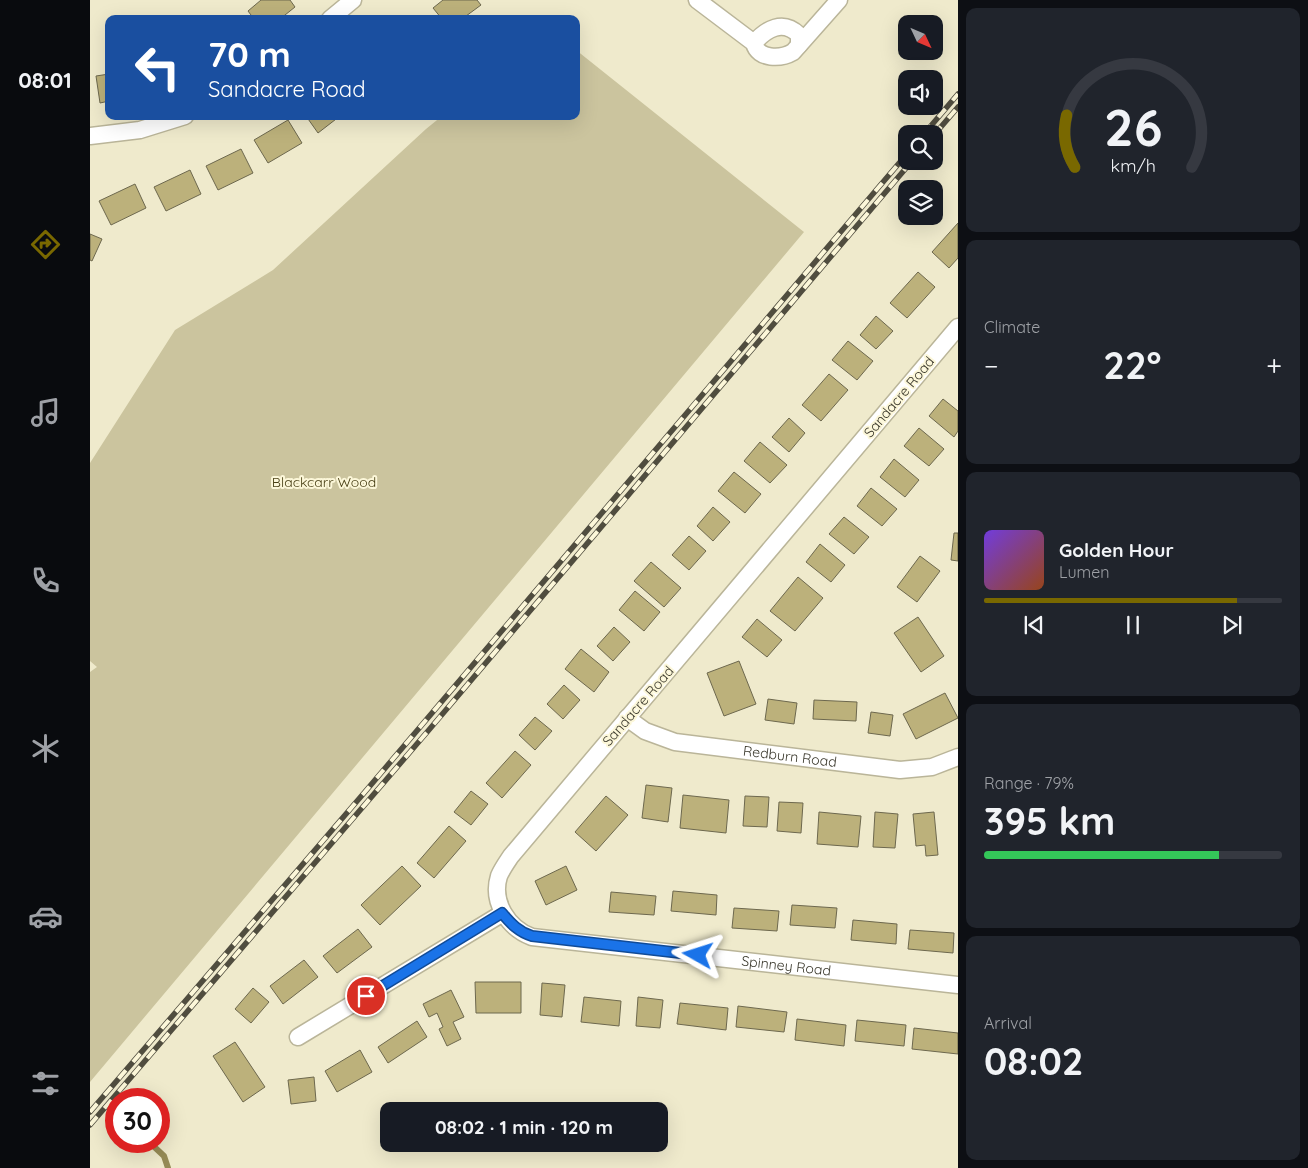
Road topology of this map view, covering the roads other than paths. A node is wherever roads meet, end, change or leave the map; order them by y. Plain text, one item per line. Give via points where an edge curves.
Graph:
1 (353, 0) edge
2 (697, 0) edge
3 (839, 0) edge
4 (335, 15) edge
5 (754, 43) junction
6 (799, 45) junction
7 (172, 120) edge
8 (90, 136) edge
9 (958, 327) edge
10 (627, 718) junction
11 (958, 757) edge
12 (502, 913) junction
13 (958, 985) edge
14 (298, 1037) dead end

1 - 4 street
2 - 5 street
3 - 6 street
5 - 6 street via 755,48 774,58 793,52
5 - 6 street via 763,32 779,27 795,30 799,35
7 - 8 street via 140,130
9 - 10 street, Sandacre Road
10 - 11 street, Redburn Road via 645,731 676,742 900,770 932,767
10 - 12 street, Sandacre Road via 503,868 497,888
12 - 13 street, Spinney Road via 523,934 532,936
12 - 14 street

